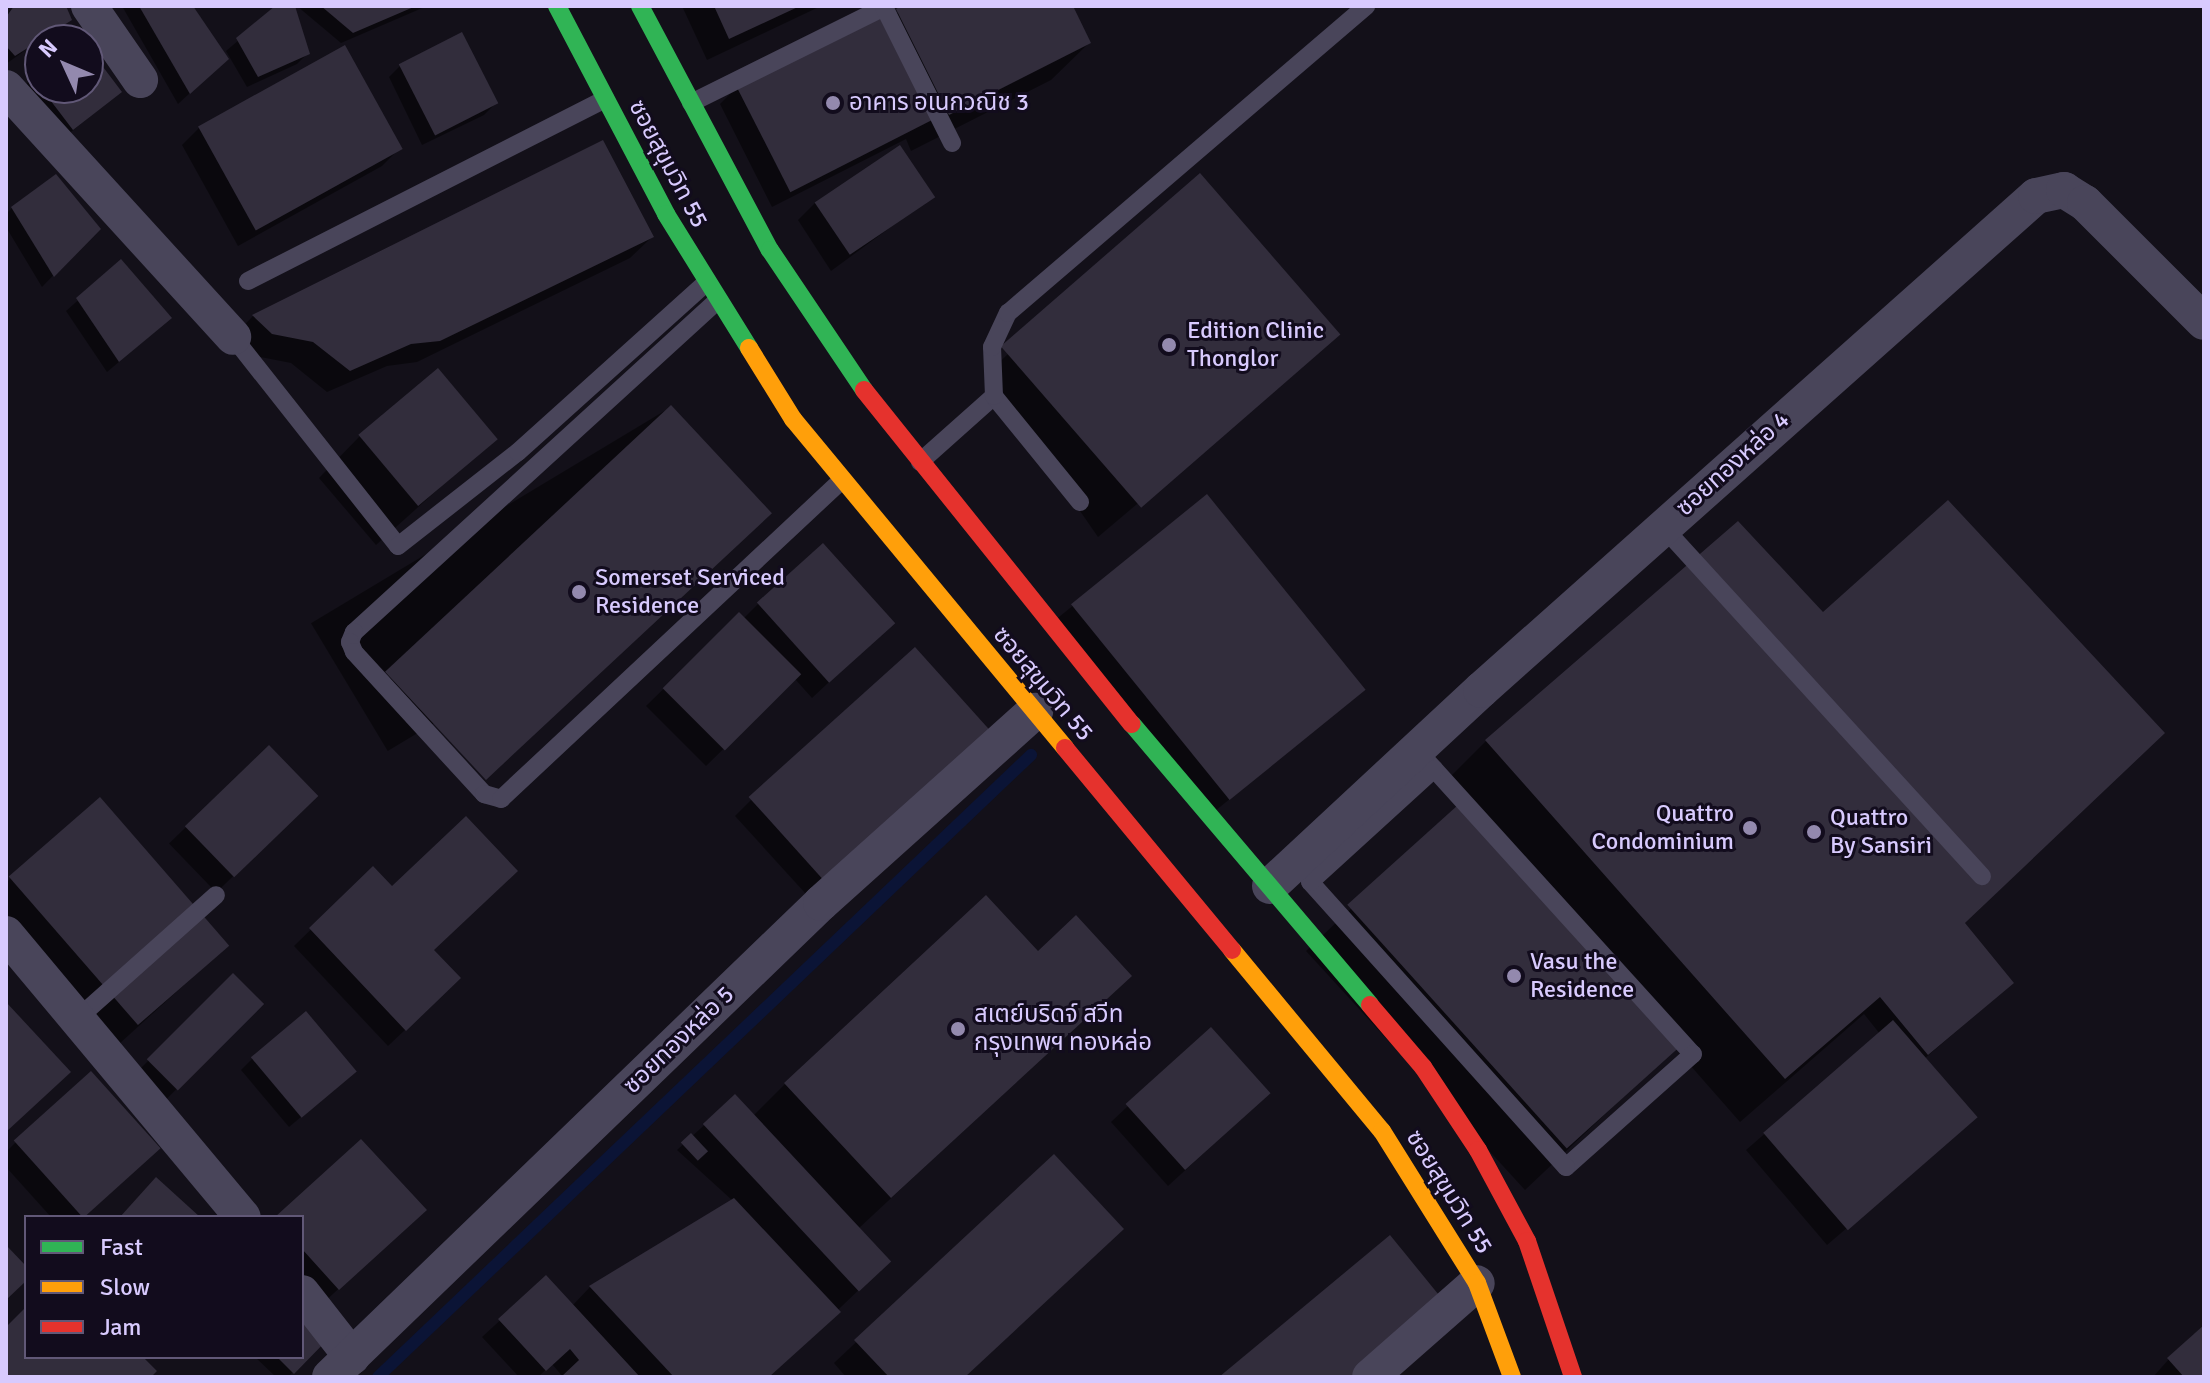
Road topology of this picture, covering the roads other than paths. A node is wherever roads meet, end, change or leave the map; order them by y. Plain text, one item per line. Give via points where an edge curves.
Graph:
1 (89, 6) edge
2 (557, 6) edge
3 (640, 6) edge
4 (1366, 6) edge
5 (140, 80) dead end
6 (6, 88) edge
7 (605, 98) junction
8 (691, 103) junction
9 (952, 143) dead end
10 (630, 145) junction
11 (610, 153) dead end
12 (248, 281) dead end
13 (706, 283) junction
14 (718, 300) junction
15 (2204, 322) edge
16 (233, 337) joint
17 (994, 396) junction
18 (920, 462) junction
19 (841, 481) junction
20 (1080, 502) dead end
21 (1663, 527) junction
22 (1045, 702) junction
23 (1425, 759) junction
24 (1982, 876) dead end
25 (216, 895) dead end
26 (1260, 895) junction
27 (1337, 912) junction
28 (6, 934) edge
29 (1312, 935) junction
30 (1413, 996) junction
31 (77, 1019) junction
32 (1385, 1022) junction
33 (241, 1215) edge
34 (1527, 1241) junction
35 (1494, 1269) junction
36 (304, 1297) edge
37 (341, 1367) edge
38 (1370, 1377) edge
39 (1512, 1377) edge
40 (1573, 1377) edge

1 - 5 street
2 - 7 main road, ซอยสุขุมวิท 55
3 - 8 main road, ซอยสุขุมวิท 55
4 - 17 lane via 1008,313 992,347
6 - 16 street
7 - 10 main road, ซอยสุขุมวิท 55
7 - 12 lane
8 - 9 lane via 884,7
8 - 18 main road, ซอยสุขุมวิท 55 via 778,263 840,359
10 - 11 lane
10 - 13 main road, ซอยสุขุมวิท 55
13 - 14 main road, ซอยสุขุมวิท 55
13 - 16 lane via 518,452 398,546
14 - 19 main road, ซอยสุขุมวิท 55 via 793,419
14 - 19 lane via 354,632 354,652 484,794 501,799
15 - 21 street, ซอยทองหล่อ 4 via 2085,203 2064,190 2036,196
17 - 18 lane
17 - 20 lane
18 - 26 main road, ซอยสุขุมวิท 55
19 - 22 main road, ซอยสุขุมวิท 55
21 - 23 street, ซอยทองหล่อ 4
21 - 24 lane
22 - 35 main road, ซอยสุขุมวิท 55
22 - 37 street, ซอยทองหล่อ 5 via 821,903
23 - 26 street, ซอยทองหล่อ 4
23 - 27 lane via 1310,882
23 - 30 lane via 1693,1054 1566,1167
25 - 31 lane
26 - 29 main road, ซอยสุขุมวิท 55
27 - 29 lane
27 - 30 lane
28 - 31 street
29 - 32 main road, ซอยสุขุมวิท 55
30 - 32 lane
31 - 33 street
32 - 34 main road, ซอยสุขุมวิท 55 via 1423,1067 1478,1150
34 - 35 main road
34 - 40 main road, ซอยสุขุมวิท 55
35 - 38 street
35 - 39 main road, ซอยสุขุมวิท 55
36 - 37 street

